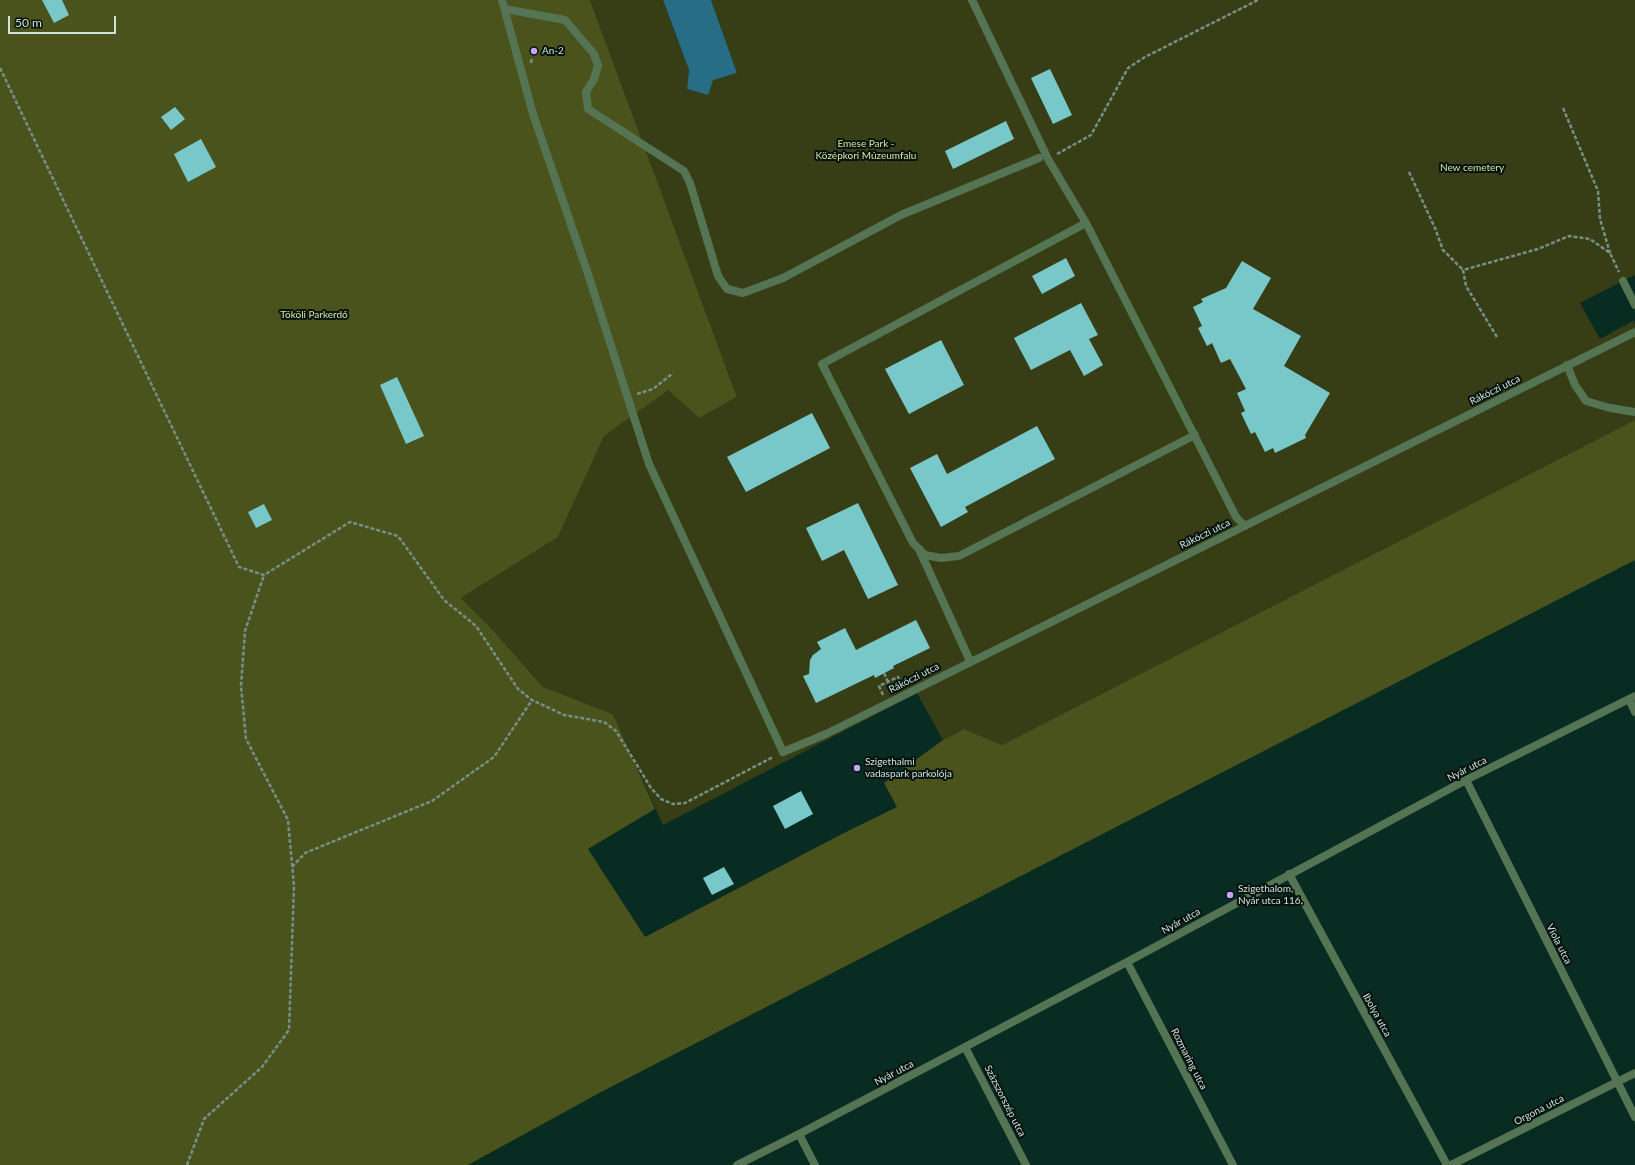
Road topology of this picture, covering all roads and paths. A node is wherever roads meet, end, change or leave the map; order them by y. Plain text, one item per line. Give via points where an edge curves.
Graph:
1 (502, 0) edge
2 (972, 0) edge
3 (1258, 0) edge
4 (505, 9) junction
5 (0, 68) edge
6 (1563, 108) dead end
7 (1043, 158) junction
8 (1409, 172) dead end
9 (1086, 223) junction
10 (1610, 253) junction
11 (1462, 270) junction
12 (1623, 281) joint
13 (1635, 305) edge
14 (1635, 332) edge
15 (1497, 337) dead end
16 (1567, 365) junction
17 (673, 372) dead end
18 (627, 397) junction
19 (1635, 412) edge
20 (1195, 435) junction
21 (1245, 526) junction
22 (919, 550) junction
23 (264, 575) junction
24 (970, 661) junction
25 (884, 673) dead end
26 (888, 682) junction
27 (906, 693) junction
28 (1632, 697) edge
29 (532, 700) junction
30 (887, 703) junction
31 (1635, 712) edge
32 (783, 752) junction
33 (1466, 780) junction
34 (292, 867) junction
35 (1288, 874) junction
36 (1127, 962) junction
37 (965, 1046) junction
38 (1635, 1073) edge
39 (1618, 1082) junction
40 (1635, 1117) edge
41 (799, 1134) junction
42 (187, 1165) edge
43 (737, 1165) edge
44 (815, 1165) edge
45 (1026, 1165) edge
46 (1233, 1165) edge
47 (1447, 1165) edge
48 (1451, 1165) edge

1 - 4 street
2 - 7 street
3 - 7 path via 1128,68 1091,135
4 - 7 street via 565,20 594,54 598,66 586,92 588,109 684,171 690,183 718,276 727,289 743,293 783,278 901,215
4 - 18 street via 533,114
5 - 23 path via 239,567
6 - 10 path via 1598,191 1600,219
7 - 9 street
8 - 11 path via 1443,250
9 - 20 street
9 - 22 street via 822,364 913,543
10 - 11 path via 1590,239 1569,236 1538,249
10 - 12 path
11 - 15 path via 1466,286
12 - 13 street
14 - 16 street, Rákóczi utca
16 - 19 street via 1586,401
16 - 21 street, Rákóczi utca
17 - 18 path via 653,389
18 - 32 street via 649,464
20 - 21 street via 1236,517
20 - 22 street via 959,556 941,558 925,555
21 - 24 street, Rákóczi utca
22 - 24 street
23 - 29 path via 350,522 398,536 444,600 476,626 518,689
23 - 34 path via 245,631 241,686 246,739 288,820
24 - 27 street, Rákóczi utca
25 - 26 path
26 - 27 path via 898,677
26 - 30 path via 879,686
27 - 30 street, Rákóczi utca
28 - 31 street
28 - 33 street, Nyár utca
29 - 32 path via 564,715 604,722 616,731 651,788 661,799 673,804 685,803
29 - 34 path via 494,757 432,801 305,853
30 - 32 street, Rákóczi utca via 826,734
33 - 35 street, Nyár utca
33 - 39 street, Viola utca
34 - 42 path via 294,886 289,1030 262,1067 204,1119
35 - 36 street, Nyár utca
35 - 47 street, Ibolya utca
36 - 37 street, Nyár utca
36 - 46 street, Rozmaring utca
37 - 41 street, Nyár utca
37 - 45 street, Százszorszép utca
38 - 39 street, Orgona utca
39 - 40 street, Viola utca
39 - 48 street, Orgona utca
41 - 43 street, Nyár utca
41 - 44 street

